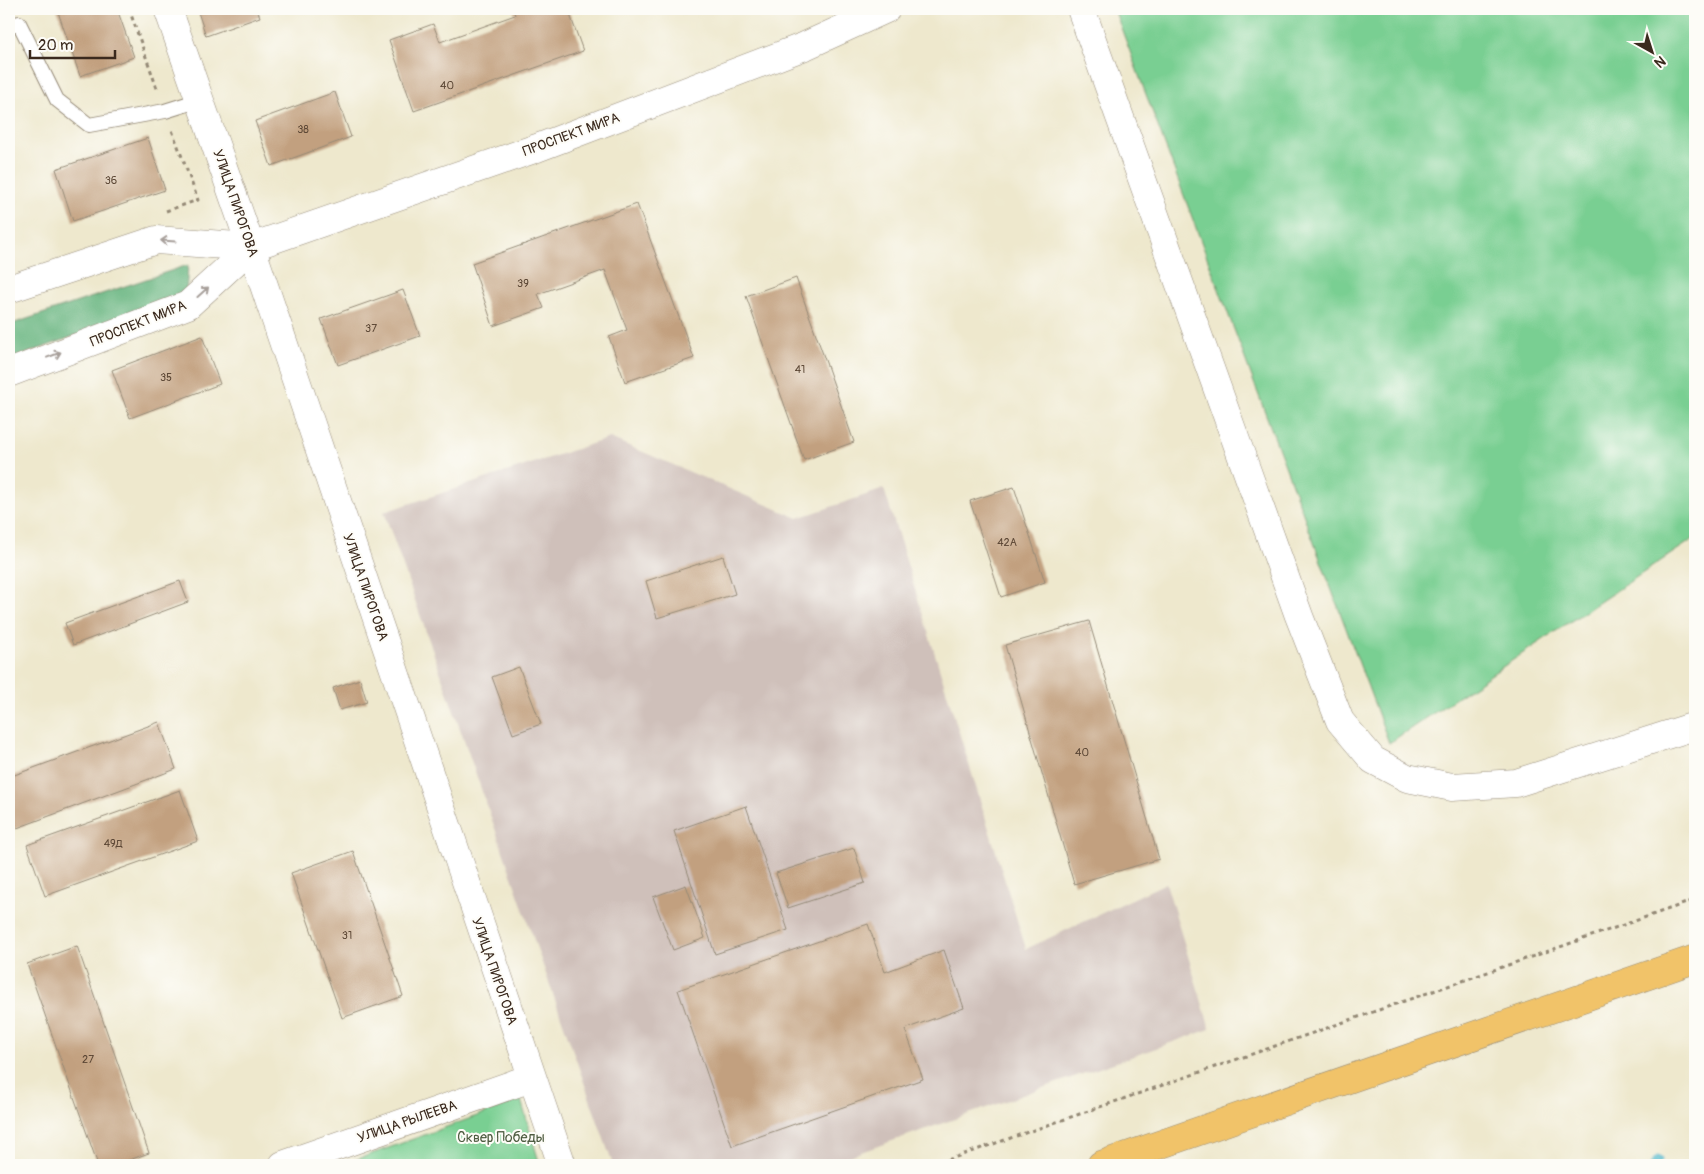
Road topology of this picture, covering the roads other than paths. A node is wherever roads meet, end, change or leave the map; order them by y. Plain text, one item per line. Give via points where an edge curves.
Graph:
1 (168, 9) edge
2 (886, 9) edge
3 (1081, 9) edge
4 (9, 26) edge
5 (200, 100) junction
6 (251, 247) junction
7 (9, 289) edge
8 (9, 373) edge
9 (1695, 726) edge
10 (1695, 959) edge
11 (531, 1078) junction
12 (283, 1165) edge
13 (562, 1165) edge
14 (1101, 1165) edge

1 - 5 street, УЛИЦА ПИРОГОВА
2 - 6 street, ПРОСПЕКТ МИРА via 805,46 537,148
3 - 9 street via 1299,616 1345,728 1373,760 1407,778 1452,786 1516,783
4 - 5 lane via 19,23 57,100 88,125 165,111
5 - 6 street, УЛИЦА ПИРОГОВА
6 -> 7 street, ПРОСПЕКТ МИРА via 156,240
8 -> 6 street, ПРОСПЕКТ МИРА via 188,305
6 - 11 street, УЛИЦА ПИРОГОВА
10 - 14 main road
11 - 12 street, УЛИЦА РЫЛЕЕВА
11 - 13 street, УЛИЦА ПИРОГОВА

